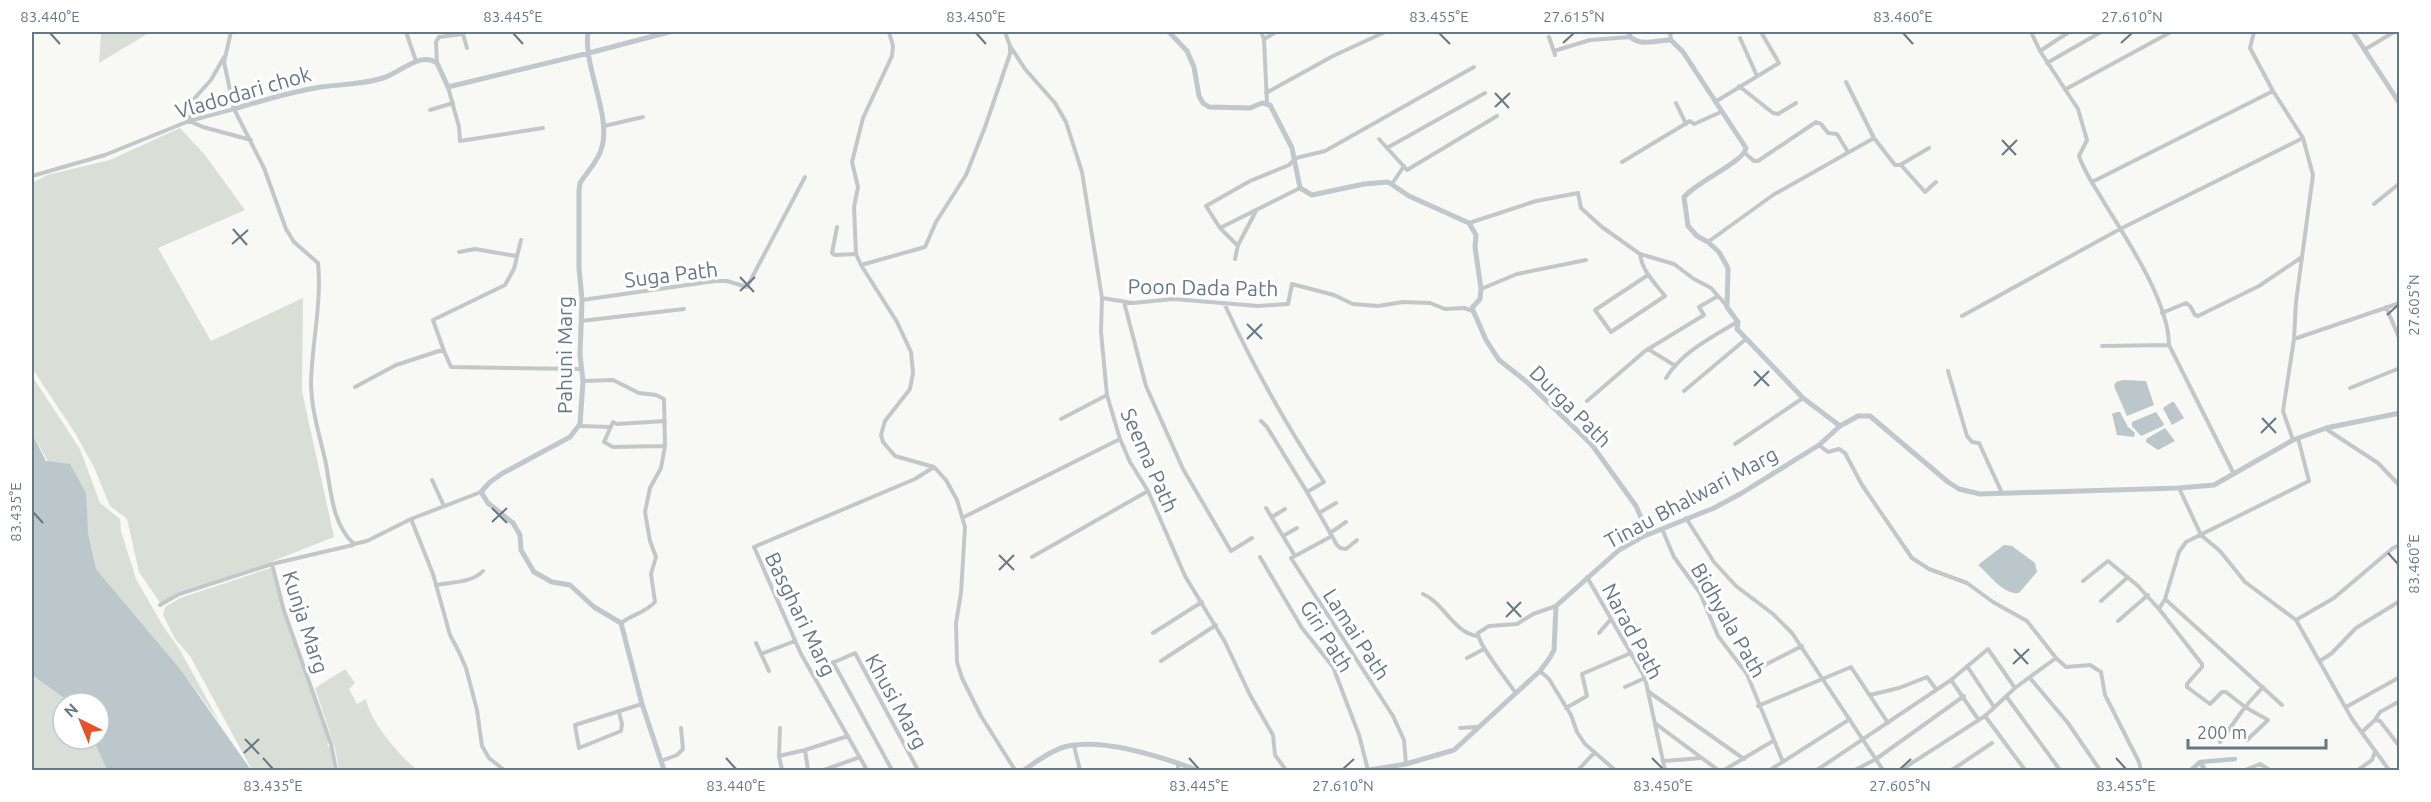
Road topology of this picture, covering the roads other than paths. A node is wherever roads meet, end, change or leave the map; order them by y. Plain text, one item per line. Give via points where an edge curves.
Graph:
1 (231, 32) edge
2 (406, 32) edge
3 (588, 32) edge
4 (669, 32) edge
5 (889, 32) edge
6 (1005, 32) edge
7 (1169, 32) edge
8 (1261, 32) edge
9 (1276, 32) edge
10 (1384, 32) edge
11 (1670, 32) edge
12 (1761, 32) edge
13 (2031, 32) edge
14 (2069, 32) edge
15 (2101, 32) edge
16 (2171, 32) edge
17 (2254, 32) edge
18 (2353, 32) edge
19 (2394, 32) edge
20 (1629, 34) edge
21 (1549, 37) dead end
22 (1740, 38) dead end
23 (1264, 39) junction
24 (1671, 40) junction
25 (1010, 46) junction
26 (467, 48) dead end
27 (2364, 50) junction
28 (2040, 51) junction
29 (589, 54) junction
30 (226, 55) junction
31 (416, 61) junction
32 (437, 63) junction
33 (2047, 63) junction
34 (1474, 67) dead end
35 (1757, 76) junction
36 (1846, 82) dead end
37 (1739, 86) junction
38 (448, 87) junction
39 (2066, 89) junction
40 (2273, 92) junction
41 (1266, 93) junction
42 (1485, 93) dead end
43 (453, 103) junction
44 (1267, 103) junction
45 (1676, 103) dead end
46 (1715, 103) junction
47 (1796, 104) dead end
48 (2399, 104) edge
49 (234, 109) junction
50 (430, 110) dead end
51 (1721, 112) junction
52 (1497, 116) dead end
53 (643, 117) dead end
54 (189, 121) junction
55 (1686, 124) junction
56 (604, 126) junction
57 (543, 128) dead end
58 (1874, 138) junction
59 (2303, 138) junction
60 (252, 140) junction
61 (1379, 140) dead end
62 (1388, 148) junction
63 (1929, 148) dead end
64 (1848, 152) junction
65 (1745, 153) junction
66 (1296, 158) junction
67 (1622, 162) dead end
68 (1900, 165) junction
69 (1404, 166) junction
70 (32, 176) edge
71 (805, 177) dead end
72 (1936, 182) dead end
73 (2092, 182) junction
74 (2400, 183) edge
75 (1392, 184) junction
76 (1300, 188) junction
77 (2374, 204) dead end
78 (1256, 210) junction
79 (1469, 223) junction
80 (837, 227) dead end
81 (1220, 228) junction
82 (2120, 229) junction
83 (521, 240) dead end
84 (1708, 242) junction
85 (1238, 246) junction
86 (459, 252) dead end
87 (856, 254) junction
88 (1640, 254) junction
89 (516, 256) junction
90 (2302, 256) junction
91 (1235, 259) dead end
92 (1586, 260) dead end
93 (861, 265) junction
94 (1648, 275) junction
95 (1481, 289) junction
96 (1718, 296) junction
97 (1102, 298) junction
98 (582, 300) junction
99 (1124, 302) junction
100 (1223, 303) junction
101 (2400, 303) edge
102 (1727, 307) junction
103 (2386, 308) junction
104 (684, 309) dead end
105 (1473, 311) junction
106 (2162, 314) junction
107 (1962, 316) dead end
108 (581, 321) junction
109 (1738, 322) junction
110 (2398, 334) edge
111 (1746, 339) junction
112 (2294, 339) junction
113 (2400, 340) edge
114 (2169, 345) junction
115 (2102, 346) dead end
116 (1648, 349) junction
117 (444, 351) junction
118 (1674, 365) junction
119 (2400, 368) edge
120 (581, 369) junction
121 (1948, 371) dead end
122 (1666, 378) dead end
123 (584, 381) junction
124 (355, 387) dead end
125 (2350, 388) dead end
126 (1684, 391) dead end
127 (1107, 395) junction
128 (1803, 398) junction
129 (1587, 401) dead end
130 (2400, 413) edge
131 (1061, 419) dead end
132 (665, 421) junction
133 (1261, 421) dead end
134 (579, 425) junction
135 (1839, 426) junction
136 (610, 427) junction
137 (2326, 428) junction
138 (1120, 439) junction
139 (2295, 439) junction
140 (1735, 444) dead end
141 (665, 446) junction
142 (1819, 446) junction
143 (933, 467) junction
144 (2234, 474) junction
145 (432, 480) dead end
146 (2400, 486) edge
147 (2179, 488) junction
148 (1148, 491) junction
149 (481, 492) junction
150 (1307, 492) junction
151 (2002, 493) junction
152 (1336, 503) dead end
153 (444, 506) junction
154 (1266, 508) dead end
155 (1285, 509) dead end
156 (1319, 513) junction
157 (964, 517) junction
158 (1272, 517) junction
159 (1686, 518) junction
160 (411, 519) junction
161 (1346, 522) dead end
162 (1297, 528) dead end
163 (1661, 528) junction
164 (1331, 534) junction
165 (1648, 534) junction
166 (2201, 535) junction
167 (1283, 536) junction
168 (1252, 538) dead end
169 (1357, 540) dead end
170 (354, 544) junction
171 (2400, 545) edge
172 (1260, 556) dead end
173 (1294, 556) junction
174 (1032, 557) dead end
175 (272, 564) junction
176 (483, 571) dead end
177 (1587, 577) junction
178 (2128, 577) junction
179 (2083, 581) dead end
180 (436, 585) junction
181 (1423, 594) dead end
182 (2148, 595) junction
183 (2165, 599) junction
184 (2101, 601) dead end
185 (2400, 601) edge
186 (1202, 602) junction
187 (160, 605) dead end
188 (1556, 606) junction
189 (2159, 609) junction
190 (1611, 620) junction
191 (2296, 620) junction
192 (2118, 621) dead end
193 (621, 623) junction
194 (1216, 625) junction
195 (1153, 633) dead end
196 (1599, 633) dead end
197 (1477, 636) junction
198 (795, 641) junction
199 (756, 643) dead end
200 (1802, 646) junction
201 (1484, 649) junction
202 (1631, 653) junction
203 (761, 654) junction
204 (1467, 658) dead end
205 (2056, 658) junction
206 (1161, 661) dead end
207 (2320, 661) junction
208 (833, 662) junction
209 (1967, 666) junction
210 (769, 671) dead end
211 (1540, 671) junction
212 (812, 672) junction
213 (1747, 675) junction
214 (2400, 677) edge
215 (1644, 678) junction
216 (1822, 678) junction
217 (2030, 678) junction
218 (1951, 680) junction
219 (1625, 687) dead end
220 (2263, 687) junction
221 (2015, 688) junction
222 (1936, 689) junction
223 (1515, 692) junction
224 (1649, 692) junction
225 (1870, 695) junction
226 (1964, 696) junction
227 (2006, 696) junction
228 (2400, 701) edge
229 (642, 704) junction
230 (2282, 705) dead end
231 (1758, 706) junction
232 (1994, 707) junction
233 (2245, 707) junction
234 (2346, 707) junction
235 (1566, 708) junction
236 (619, 711) junction
237 (1984, 716) junction
238 (1850, 719) junction
239 (1978, 719) junction
240 (2375, 720) junction
241 (1888, 723) junction
242 (1656, 724) junction
243 (1477, 727) junction
244 (681, 728) dead end
245 (780, 728) dead end
246 (1460, 728) dead end
247 (2362, 732) junction
248 (848, 736) junction
249 (1864, 739) junction
250 (2247, 740) dead end
251 (1773, 741) junction
252 (2220, 742) dead end
253 (1992, 743) dead end
254 (1074, 746) junction
255 (2400, 747) edge
256 (2375, 749) junction
257 (805, 750) junction
258 (1594, 753) junction
259 (779, 756) junction
260 (860, 757) junction
261 (1701, 758) junction
262 (1744, 759) junction
263 (1876, 759) junction
264 (661, 761) junction
265 (1664, 761) junction
266 (1783, 762) junction
267 (1406, 764) junction
268 (1178, 767) edge
269 (501, 770) edge
270 (2023, 770) edge
271 (336, 771) edge
272 (664, 771) edge
273 (782, 771) edge
274 (808, 771) edge
275 (824, 771) edge
276 (867, 771) edge
277 (892, 771) edge
278 (918, 771) edge
279 (1015, 771) edge
280 (1024, 771) edge
281 (1080, 771) edge
282 (1197, 771) edge
283 (1286, 771) edge
284 (1369, 771) edge
285 (1578, 771) edge
286 (1615, 771) edge
287 (1665, 771) edge
288 (1718, 771) edge
289 (1724, 771) edge
290 (1770, 771) edge
291 (1817, 771) edge
292 (1855, 771) edge
293 (1883, 771) edge
294 (1901, 771) edge
295 (1952, 771) edge
296 (2060, 771) edge
297 (2100, 771) edge
298 (2141, 771) edge
299 (2245, 771) edge
300 (2270, 771) edge
301 (2358, 771) edge
302 (2389, 771) edge

1 - 30 street
2 - 31 street
3 - 29 street, Pahuni Marg
4 - 29 street
5 - 87 street via 891,56 863,118 852,159 858,187 854,207
6 - 25 street, Seema Path
7 - 44 street via 1187,51 1203,103 1209,107 1250,108
8 - 23 street
9 - 23 street
10 - 41 street
11 - 24 street
12 - 35 street via 1779,63
13 - 28 street
14 - 28 street
15 - 33 street
16 - 39 street
17 - 40 street via 2250,48
18 - 27 street
19 - 27 street
20 - 21 street via 1590,40 1555,53
20 - 24 street via 1637,42
22 - 35 street
23 - 41 street
24 - 46 street
25 - 93 street via 973,160 936,222 928,244
25 - 97 street, Seema Path via 1066,122 1082,172
26 - 32 street via 464,36 437,39
27 - 48 street
28 - 33 street
29 - 38 street
29 - 56 street, Pahuni Marg
30 - 49 street via 226,77
30 - 54 street via 192,101
31 - 32 street
31 - 49 street, Vladodari chok via 395,75 377,80 311,88
32 - 38 street
33 - 39 street
34 - 66 street via 1325,150
35 - 37 street
36 - 58 street
37 - 46 street
37 - 47 street via 1773,113
38 - 43 street
39 - 73 street via 2078,109 2087,141 2079,156
40 - 59 street
40 - 73 street
41 - 44 street
42 - 62 street
43 - 50 street
43 - 57 street via 460,141
44 - 66 street
45 - 55 street
46 - 51 street
49 - 54 street, Vladodari chok
49 - 60 street
51 - 55 street
51 - 65 street via 1746,148
52 - 69 street via 1407,170
53 - 56 street
54 - 60 street
54 - 70 street, Vladodari chok via 105,155
55 - 67 street
56 - 98 street, Pahuni Marg via 602,150 579,190
58 - 64 street
58 - 68 street
59 - 82 street
59 - 90 street via 2313,175
60 - 170 street via 290,238 318,263 311,384 314,410 332,501 346,537
61 - 62 street
62 - 69 street
63 - 68 street
64 - 65 street via 1837,134 1828,133 1816,122 1758,161
64 - 84 street via 1773,195
65 - 84 street via 1684,197 1688,226
66 - 76 street
66 - 81 street via 1206,206
68 - 72 street via 1925,192
69 - 75 street
71 - 98 street, Suga Path via 747,287 715,281
73 - 82 street
74 - 77 street
75 - 76 street via 1364,184 1312,195
75 - 79 street via 1409,196
76 - 78 street
78 - 81 street
78 - 85 street
79 - 88 street via 1536,201 1578,193 1581,208
79 - 95 street via 1476,235
80 - 87 street via 832,253
81 - 85 street
82 - 106 street via 2152,286
82 - 107 street
83 - 89 street
84 - 102 street via 1728,268
85 - 91 street
86 - 89 street via 475,249
87 - 93 street
88 - 94 street
88 - 96 street via 1674,264
89 - 117 street via 505,285 433,320
90 - 106 street via 2259,286 2198,316 2186,303
90 - 112 street
92 - 95 street via 1517,274
93 - 143 street via 911,352 912,383 881,430 883,442 895,456
94 - 94 street via 1665,296 1611,332 1595,309
95 - 105 street
96 - 102 street
96 - 116 street via 1699,307 1704,315
97 - 99 street, Poon Dada Path
97 - 127 street, Seema Path
98 - 108 street, Pahuni Marg
99 - 100 street, Poon Dada Path via 1173,299
99 - 168 street via 1146,386 1183,469 1231,551
100 - 105 street, Poon Dada Path via 1288,304 1292,284 1353,304 1430,303 1445,309
100 - 150 street via 1292,434 1324,482
101 - 103 street
102 - 109 street
103 - 110 street
103 - 112 street
104 - 108 street
105 - 165 street, Durga Path via 1499,360 1592,445 1636,506
106 - 114 street
108 - 120 street, Pahuni Marg
109 - 111 street via 1737,329
109 - 118 street
110 - 113 street
111 - 126 street
111 - 128 street
112 - 139 street via 2283,411
114 - 115 street
114 - 144 street
116 - 118 street
116 - 129 street
117 - 120 street via 451,367
117 - 124 street via 396,365
118 - 122 street
119 - 125 street
120 - 123 street, Pahuni Marg
121 - 151 street via 1967,436 1979,443
123 - 132 street via 614,380 639,393 659,396 663,399
123 - 134 street, Pahuni Marg
127 - 131 street
127 - 138 street, Seema Path
128 - 135 street
128 - 140 street
130 - 137 street, Tinau Bhalwari Marg
132 - 136 street via 613,422
132 - 141 street
133 - 150 street
134 - 136 street
134 - 149 street, Pahuni Marg via 570,437 513,467
135 - 142 street, Tinau Bhalwari Marg
135 - 151 street, Tinau Bhalwari Marg via 1858,416 1870,416 1959,489 1980,494
136 - 141 street via 604,442 608,446
137 - 139 street, Tinau Bhalwari Marg
137 - 146 street via 2378,463
138 - 148 street, Seema Path
138 - 157 street
139 - 144 street, Tinau Bhalwari Marg
139 - 166 street via 2309,481
141 - 193 street via 645,512 656,557 651,574 655,602
142 - 159 street, Tinau Bhalwari Marg via 1742,493
142 - 205 street via 1828,452 1839,449 1845,453 1912,558 1920,565 1967,583 2027,621
143 - 157 street via 949,485
143 - 198 street, Basghari Marg via 915,479 754,548
144 - 147 street, Tinau Bhalwari Marg via 2214,485
145 - 153 street
147 - 151 street, Tinau Bhalwari Marg
147 - 166 street
148 - 174 street
148 - 186 street, Seema Path via 1185,576
149 - 153 street, Kunja Marg
149 - 193 street via 488,503 513,523 520,535 521,550 534,572 552,582 570,585 594,607
150 - 156 street
152 - 156 street
153 - 160 street, Kunja Marg
154 - 158 street, Lamai Path
155 - 158 street
156 - 164 street
157 - 279 street via 957,662 981,716
158 - 167 street, Lamai Path
159 - 163 street, Tinau Bhalwari Marg
159 - 200 street via 1714,562 1736,586 1773,614
160 - 170 street, Kunja Marg
160 - 180 street
161 - 164 street
162 - 167 street
163 - 165 street, Tinau Bhalwari Marg
163 - 213 street, Bidhyala Path via 1672,554 1700,593 1718,636
164 - 169 street via 1340,548 1346,549
164 - 173 street
165 - 177 street, Tinau Bhalwari Marg via 1619,550
166 - 183 street via 2183,544
166 - 191 street via 2245,582
167 - 173 street, Lamai Path
170 - 175 street, Kunja Marg
171 - 191 street via 2334,598
172 - 284 street, Giri Path via 1302,628 1333,667
173 - 267 street, Lamai Path via 1291,558 1393,716 1404,740
175 - 187 street via 179,594
175 - 271 street, Kunja Marg via 284,611 332,744
176 - 180 street via 471,579
177 - 188 street, Tinau Bhalwari Marg
177 - 190 street, Narad Path
178 - 179 street via 2106,562
178 - 182 street
178 - 184 street
180 - 269 street via 447,628 473,693 482,746
181 - 197 street via 1466,633
182 - 189 street
182 - 192 street
183 - 189 street
183 - 220 street
185 - 207 street via 2356,628
186 - 194 street, Seema Path
186 - 195 street
188 - 197 street via 1517,624 1485,628
188 - 211 street via 1554,650
189 - 233 street via 2202,664 2187,687 2210,704 2224,691
190 - 196 street
190 - 202 street, Narad Path
191 - 207 street
193 - 229 street
194 - 206 street
194 - 283 street, Seema Path via 1273,735 1275,756
197 - 201 street
198 - 203 street
198 - 212 street, Basghari Marg
199 - 203 street
200 - 213 street
200 - 216 street
201 - 204 street
201 - 223 street
202 - 215 street, Narad Path
202 - 235 street via 1582,674 1587,696
203 - 210 street
205 - 217 street
205 - 298 street via 2066,667 2097,667 2103,676 2105,695
207 - 234 street
208 - 212 street, Khusi Marg
208 - 277 street
208 - 278 street, Khusi Marg via 855,653 858,656
209 - 218 street
209 - 221 street via 1990,649
209 - 232 street
211 - 223 street
211 - 235 street via 1550,679
212 - 248 street, Basghari Marg
213 - 231 street, Bidhyala Path
214 - 234 street
215 - 219 street
215 - 224 street, Narad Path
216 - 225 street via 1851,667
216 - 231 street
216 - 238 street
217 - 221 street
217 - 297 street via 2068,723
218 - 222 street
218 - 226 street
220 - 230 street
220 - 233 street
221 - 227 street
222 - 225 street via 1926,677
222 - 241 street
223 - 243 street
224 - 242 street, Narad Path
224 - 262 street
225 - 241 street
226 - 239 street
226 - 263 street
227 - 232 street
227 - 296 street
228 - 240 street via 2380,712
229 - 236 street
229 - 264 street
231 - 251 street, Bidhyala Path
232 - 237 street
233 - 250 street via 2268,721
233 - 252 street
234 - 247 street
235 - 258 street via 1576,732
236 - 236 street via 621,731 579,748 575,725
237 - 239 street
237 - 270 street
238 - 249 street
238 - 266 street
239 - 294 street
240 - 247 street
240 - 255 street via 2382,722
241 - 249 street
242 - 261 street
242 - 265 street, Narad Path
243 - 246 street
243 - 267 street via 1454,750
244 - 264 street via 683,749
245 - 259 street
247 - 256 street
248 - 257 street
248 - 260 street, Basghari Marg
249 - 263 street
249 - 291 street
251 - 262 street
251 - 266 street, Bidhyala Path
253 - 295 street
254 - 268 street via 1138,750
254 - 280 street via 1065,747
254 - 281 street
256 - 301 street via 2376,755
256 - 302 street
257 - 259 street
257 - 274 street
258 - 285 street
258 - 286 street
259 - 273 street
260 - 275 street
260 - 276 street, Basghari Marg
261 - 265 street
261 - 288 street
262 - 289 street
263 - 292 street
263 - 293 street
264 - 272 street
265 - 287 street, Narad Path
266 - 290 street
267 - 284 street
268 - 282 street
299 - 300 street via 2260,764

